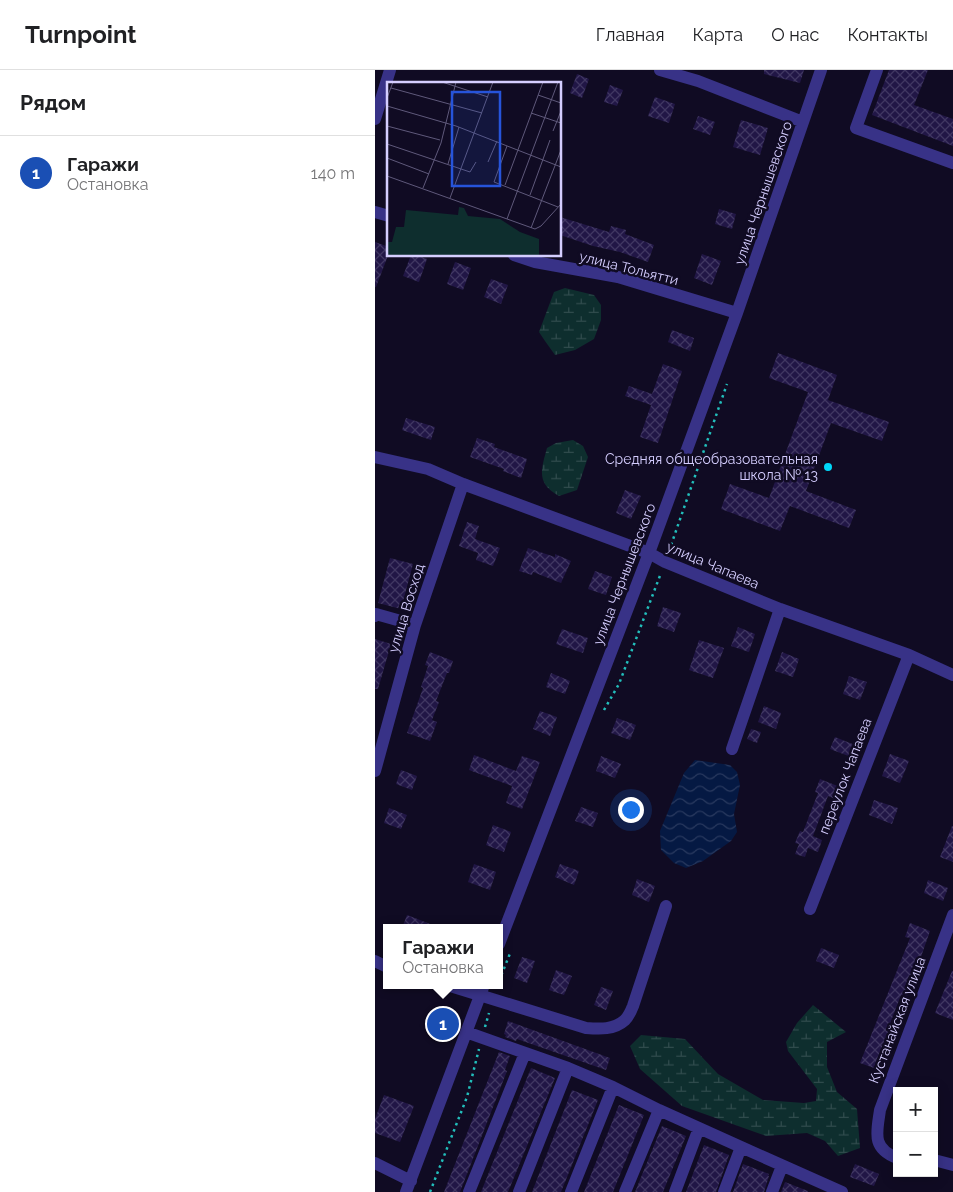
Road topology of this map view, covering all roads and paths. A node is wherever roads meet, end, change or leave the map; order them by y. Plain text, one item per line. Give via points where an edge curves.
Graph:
1 (390, 70) edge
2 (660, 70) edge
3 (821, 70) edge
4 (877, 70) edge
5 (375, 119) edge
6 (803, 122) junction
7 (953, 163) edge
8 (517, 256) edge
9 (737, 312) junction
10 (375, 457) edge
11 (463, 484) junction
12 (649, 553) junction
13 (780, 609) junction
14 (375, 616) edge
15 (415, 625) junction
16 (909, 655) junction
17 (953, 675) edge
18 (732, 749) dead end
19 (375, 771) edge
20 (666, 906) dead end
21 (810, 909) dead end
22 (953, 915) edge
23 (503, 934) edge
24 (482, 990) edge
25 (492, 1000) junction
26 (465, 1032) junction
27 (482, 1038) junction
28 (525, 1052) junction
29 (569, 1068) junction
30 (613, 1087) junction
31 (659, 1110) junction
32 (699, 1128) junction
33 (741, 1147) junction
34 (893, 1156) edge
35 (938, 1161) edge
36 (375, 1163) edge
37 (953, 1165) edge
38 (782, 1166) junction
39 (409, 1186) edge
40 (821, 1188) edge
41 (430, 1192) edge
42 (469, 1192) edge
43 (519, 1192) edge
44 (571, 1192) edge
45 (625, 1192) edge
46 (675, 1192) edge
47 (724, 1192) edge
48 (772, 1192) edge
49 (842, 1192) edge

1 - 5 street
2 - 6 street via 698,80
3 - 6 street, улица Чернышевского
4 - 7 street via 856,128
6 - 9 street, улица Чернышевского
8 - 9 street, улица Тольятти via 618,277
9 - 12 street, улица Чернышевского
10 - 11 street, улица Чапаева via 428,469
11 - 12 street, улица Чапаева
11 - 15 street, улица Восход
12 - 13 street, улица Чапаева
12 - 23 street, улица Чернышевского
13 - 16 street, улица Чапаева
13 - 18 street
14 - 15 street
15 - 19 street, улица Восход
16 - 17 street, улица Чапаева
16 - 21 street, переулок Чапаева
20 - 25 street via 633,1006 625,1020 613,1028 586,1028
22 - 34 street, Кустанайская улица via 880,1110 877,1138 882,1149
24 - 25 street
24 - 26 street
25 - 27 path
26 - 27 street
26 - 39 street
27 - 28 street
27 - 41 path via 467,1098
28 - 29 street
28 - 42 street
29 - 30 street
29 - 43 street
30 - 31 street
30 - 44 street
31 - 32 street
31 - 45 street
32 - 33 street
32 - 46 street
33 - 38 street
33 - 47 street
35 - 37 street
36 - 39 street
38 - 40 street
38 - 48 street
40 - 49 street

